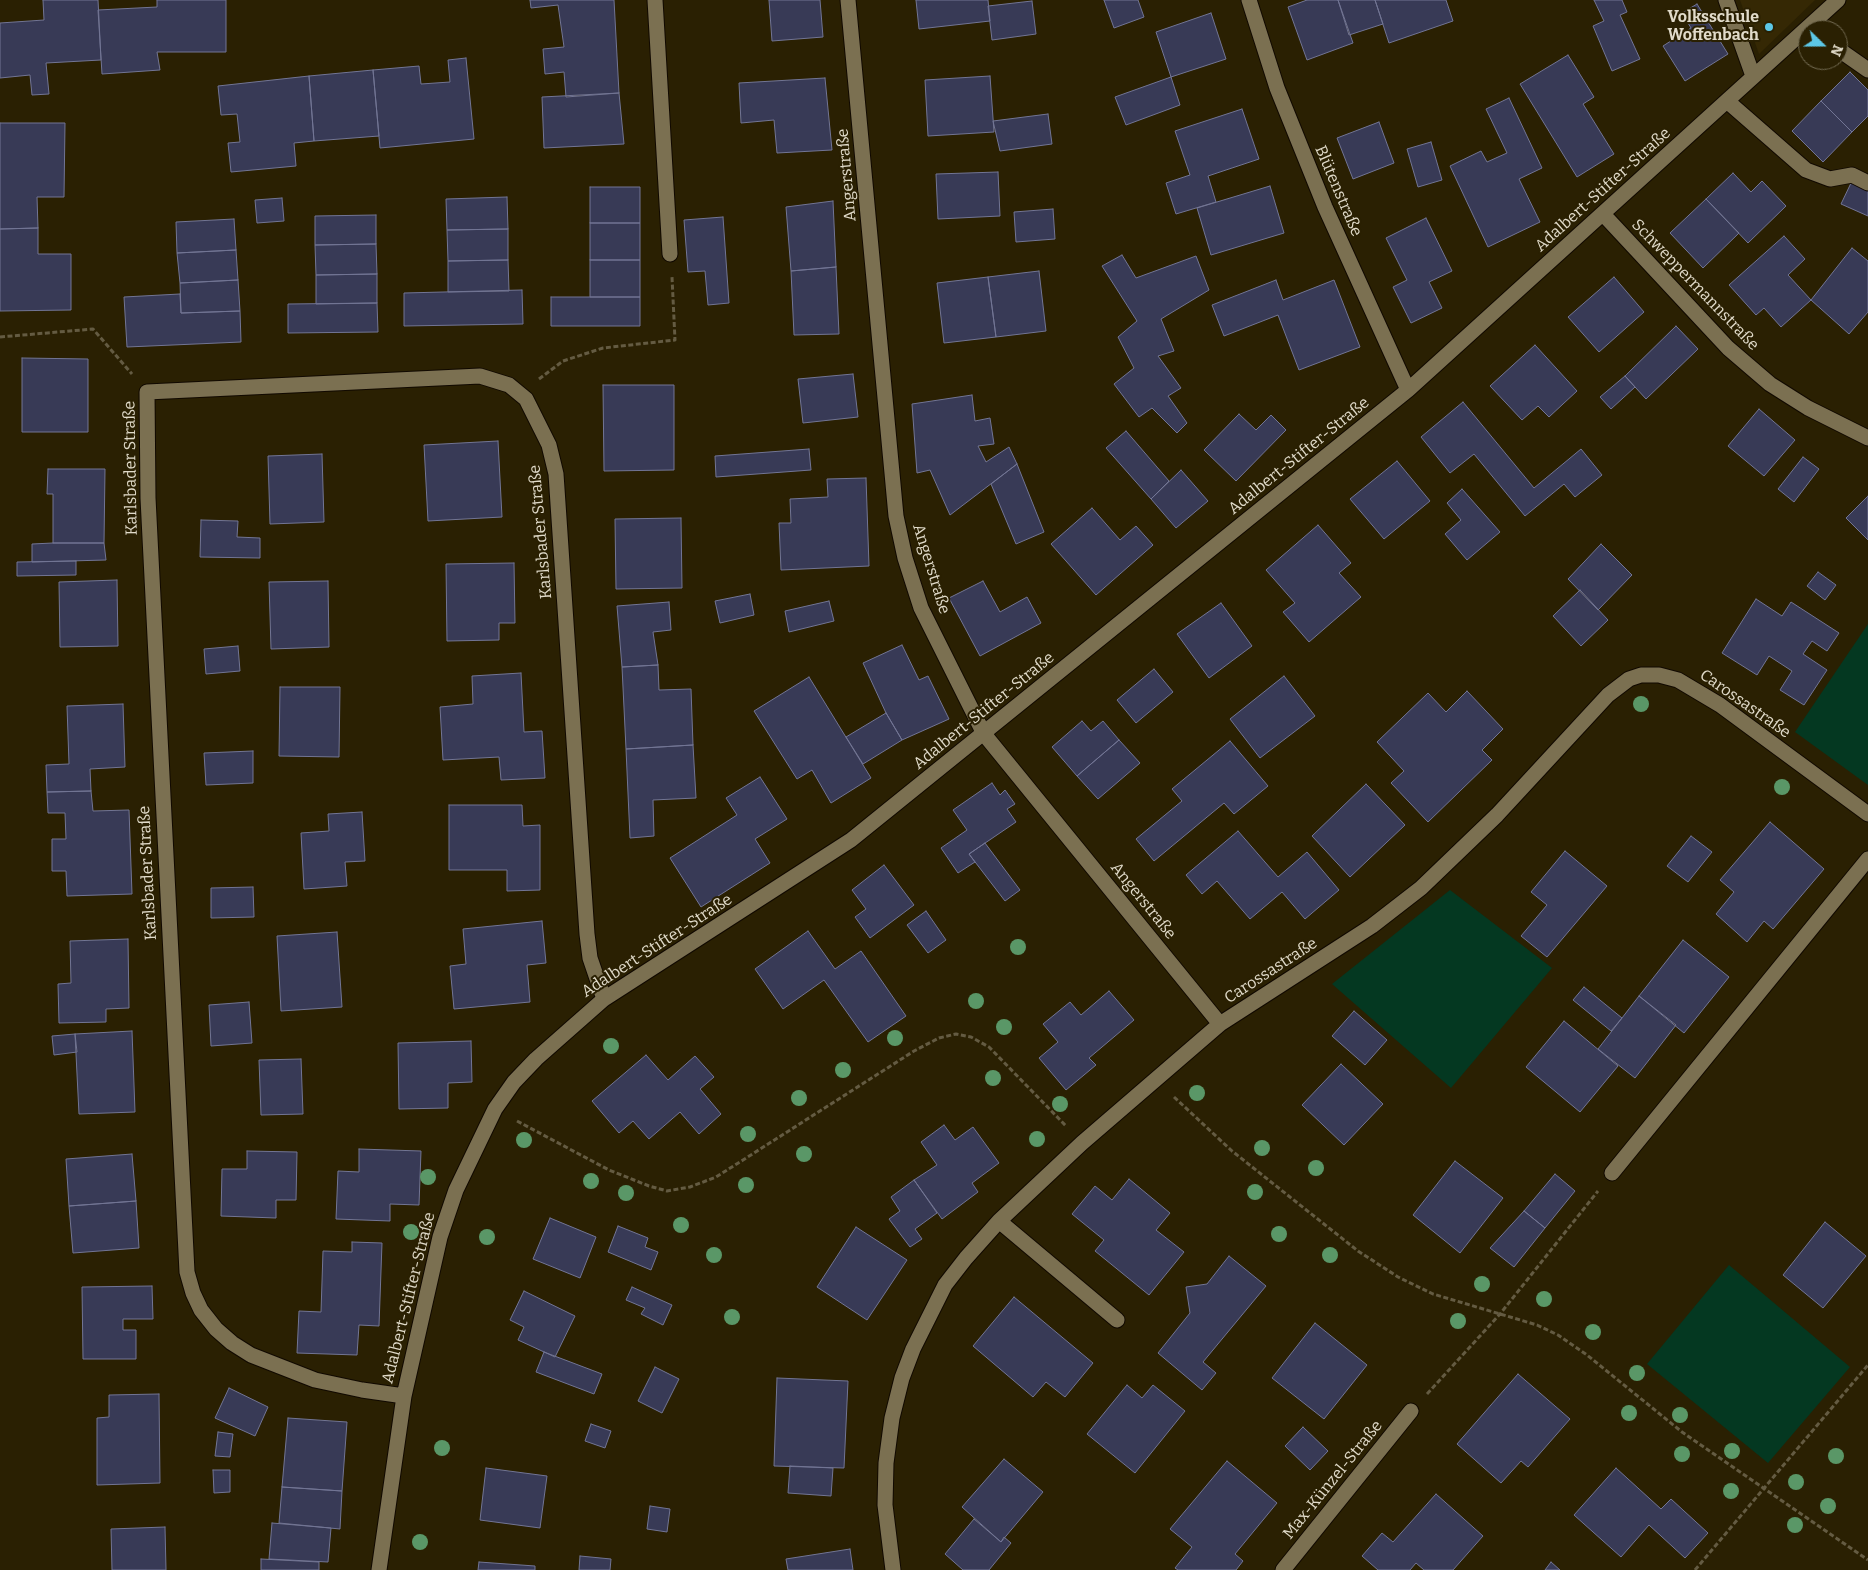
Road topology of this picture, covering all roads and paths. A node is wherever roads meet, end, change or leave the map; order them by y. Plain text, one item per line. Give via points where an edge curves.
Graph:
1 (655, 0) edge
2 (848, 0) edge
3 (1249, 0) edge
4 (1726, 0) edge
5 (1838, 0) edge
6 (1819, 20) edge
7 (1798, 39) edge
8 (1848, 56) edge
9 (1868, 70) edge
10 (1753, 76) junction
11 (1727, 101) junction
12 (1868, 183) edge
13 (1603, 214) junction
14 (670, 254) joint
15 (0, 336) edge
16 (1408, 390) junction
17 (147, 392) junction
18 (526, 399) junction
19 (1868, 438) edge
20 (984, 734) junction
21 (1868, 814) edge
22 (1868, 859) edge
23 (604, 999) junction
24 (1220, 1024) junction
25 (1155, 1080) junction
26 (495, 1109) junction
27 (1082, 1143) junction
28 (1612, 1173) joint
29 (1000, 1221) junction
30 (1500, 1314) junction
31 (1117, 1320) dead end
32 (1868, 1365) edge
33 (404, 1396) junction
34 (1411, 1412) joint
35 (1765, 1488) junction
36 (1868, 1560) edge
37 (379, 1570) edge
38 (893, 1570) edge
39 (1283, 1570) edge
40 (1695, 1570) edge

1 - 14 street
2 - 20 street, Angerstraße via 896,516 905,558 922,608
3 - 16 street, Blütenstraße via 1277,88 1325,207
4 - 10 street
5 - 6 street, Adalbert-Stifter-Straße
7 - 10 street, Adalbert-Stifter-Straße
8 - 9 street
10 - 11 street, Adalbert-Stifter-Straße
11 - 12 street via 1806,170 1830,179 1852,175
11 - 13 street, Adalbert-Stifter-Straße
13 - 16 street, Adalbert-Stifter-Straße
13 - 19 street, Schweppermannstraße via 1728,348 1770,384 1808,408
14 - 18 path via 676,340 603,348 563,360 541,376
15 - 17 path via 93,329
16 - 20 street, Adalbert-Stifter-Straße
17 - 18 street, Karlsbader Straße via 480,376 509,385
17 - 33 street, Karlsbader Straße via 148,498 187,1272 201,1310 216,1329 251,1355 315,1380
18 - 23 street, Karlsbader Straße via 549,445 556,474 587,934 590,958
20 - 23 street, Adalbert-Stifter-Straße via 851,840
20 - 24 street, Angerstraße
21 - 24 street, Carossastraße via 1694,687 1659,675 1641,675 1629,679 1608,695 1497,815 1421,888 1372,926
22 - 28 street
23 - 26 street, Adalbert-Stifter-Straße via 536,1059
24 - 25 street, Carossastraße
25 - 27 street, Carossastraße
25 - 30 path via 1232,1151 1358,1251 1398,1277 1433,1294
26 - 27 path via 609,1170 668,1191 690,1187 716,1176 914,1051 939,1038 956,1034 970,1036 989,1048
26 - 33 street, Adalbert-Stifter-Straße via 456,1190 440,1238
27 - 29 street, Carossastraße
28 - 30 path
29 - 31 street
29 - 38 street, Carossastraße via 945,1285 902,1378 886,1463 885,1504
30 - 34 path
30 - 35 path via 1558,1335 1682,1432
32 - 35 path
33 - 37 street, Adalbert-Stifter-Straße
34 - 39 street, Max-Künzel-Straße
35 - 36 path
35 - 40 path

